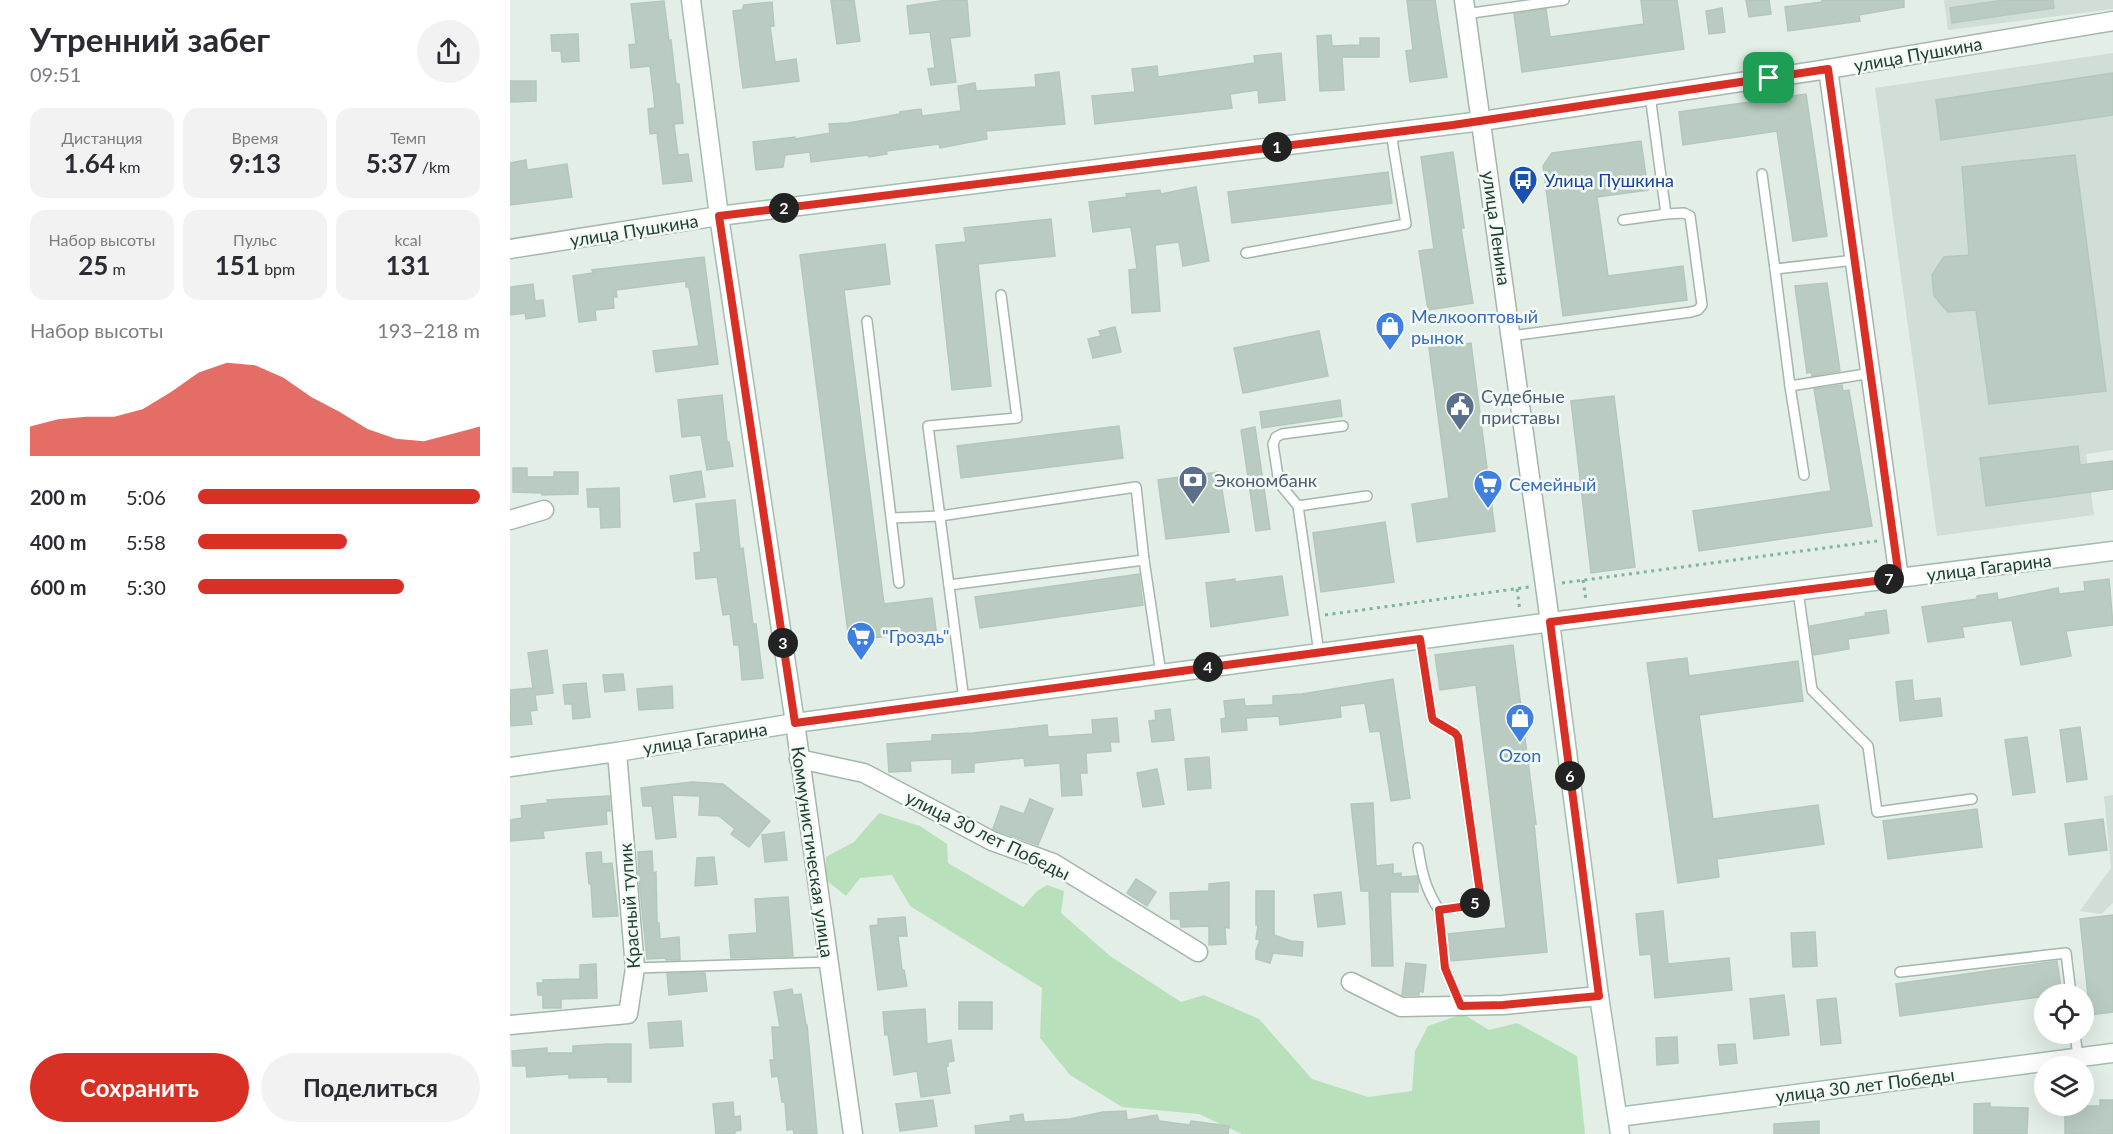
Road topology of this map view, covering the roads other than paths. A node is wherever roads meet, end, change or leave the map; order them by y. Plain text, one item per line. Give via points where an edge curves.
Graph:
1 (692, 0) edge
2 (1564, 0) edge
3 (1465, 7) edge
4 (2113, 21) edge
5 (1828, 69) junction
6 (1650, 95) junction
7 (1482, 121) junction
8 (1391, 133) junction
9 (1762, 174) dead end
10 (1665, 214) junction
11 (719, 216) junction
12 (1623, 220) dead end
13 (510, 249) edge
14 (1246, 253) dead end
15 (1855, 260) junction
16 (1775, 269) junction
17 (1001, 295) dead end
18 (867, 321) dead end
19 (1511, 336) junction
20 (1872, 373) junction
21 (1790, 386) junction
22 (1343, 426) dead end
23 (1804, 475) dead end
24 (1367, 496) dead end
25 (1298, 506) junction
26 (544, 510) dead end
27 (940, 516) junction
28 (892, 518) junction
29 (510, 520) edge
30 (2113, 551) edge
31 (1144, 560) junction
32 (1899, 578) junction
33 (899, 583) dead end
34 (949, 585) junction
35 (1798, 591) junction
36 (1550, 622) junction
37 (1420, 639) junction
38 (1319, 652) junction
39 (1161, 674) junction
40 (964, 700) junction
41 (795, 723) junction
42 (617, 752) junction
43 (799, 759) junction
44 (510, 767) edge
45 (1972, 799) dead end
46 (1418, 848) dead end
47 (1439, 910) junction
48 (1198, 952) dead end
49 (830, 962) junction
50 (635, 968) junction
51 (1900, 972) dead end
52 (1351, 982) dead end
53 (2070, 984) edge
54 (1599, 996) junction
55 (1461, 1006) junction
56 (510, 1024) edge
57 (2113, 1053) edge
58 (2087, 1056) edge
59 (2034, 1064) edge
60 (1619, 1126) edge
61 (852, 1134) edge

1 - 11 street, Коммунистическая улица
2 - 3 lane
3 - 7 street, улица Ленина
4 - 5 street, улица Пушкина
5 - 6 street, улица Пушкина
5 - 15 street
6 - 7 street, улица Пушкина
6 - 10 lane
7 - 8 street, улица Пушкина
7 - 19 street, улица Ленина
8 - 11 street, улица Пушкина
8 - 14 lane via 1406,224
9 - 16 lane
10 - 12 lane
10 - 19 lane via 1690,216 1702,305 1698,310
11 - 13 street, улица Пушкина
11 - 41 street, Коммунистическая улица
15 - 16 lane
15 - 20 street
16 - 21 lane
17 - 27 lane via 1017,418 928,426
18 - 28 lane
19 - 36 street, улица Ленина
20 - 21 lane
20 - 32 street
21 - 23 lane
22 - 25 lane via 1276,437 1273,444 1279,483
24 - 25 lane
25 - 38 lane
26 - 29 street
27 - 28 lane
27 - 31 lane via 1136,487
27 - 34 lane
28 - 33 lane
30 - 32 street, улица Гагарина
31 - 34 lane
31 - 39 lane
32 - 35 street, улица Гагарина
34 - 40 lane
35 - 36 street, улица Гагарина
35 - 45 lane via 1812,690 1868,746 1877,812
36 - 37 street, улица Гагарина
36 - 54 street, улица Ленина
37 - 38 street, улица Гагарина
37 - 47 lane via 1433,720 1458,737 1480,893 1477,902 1468,906
38 - 39 street, улица Гагарина
39 - 40 street, улица Гагарина
40 - 41 street, улица Гагарина
41 - 42 street, улица Гагарина
41 - 43 street, Коммунистическая улица
42 - 44 street, улица Гагарина
42 - 50 street, Красный тупик
43 - 48 street, улица 30 лет Победы via 864,773 992,841 1053,863
43 - 49 street, Коммунистическая улица
46 - 47 lane via 1424,881
47 - 55 lane via 1445,968
49 - 50 lane
49 - 61 street, Коммунистическая улица
50 - 56 street, Красный тупик via 628,1014
51 - 53 lane via 2066,953
52 - 55 street via 1401,1007
54 - 55 street
54 - 60 street, улица Ленина
57 - 58 street, улица 30 лет Победы
59 - 60 street, улица 30 лет Победы

